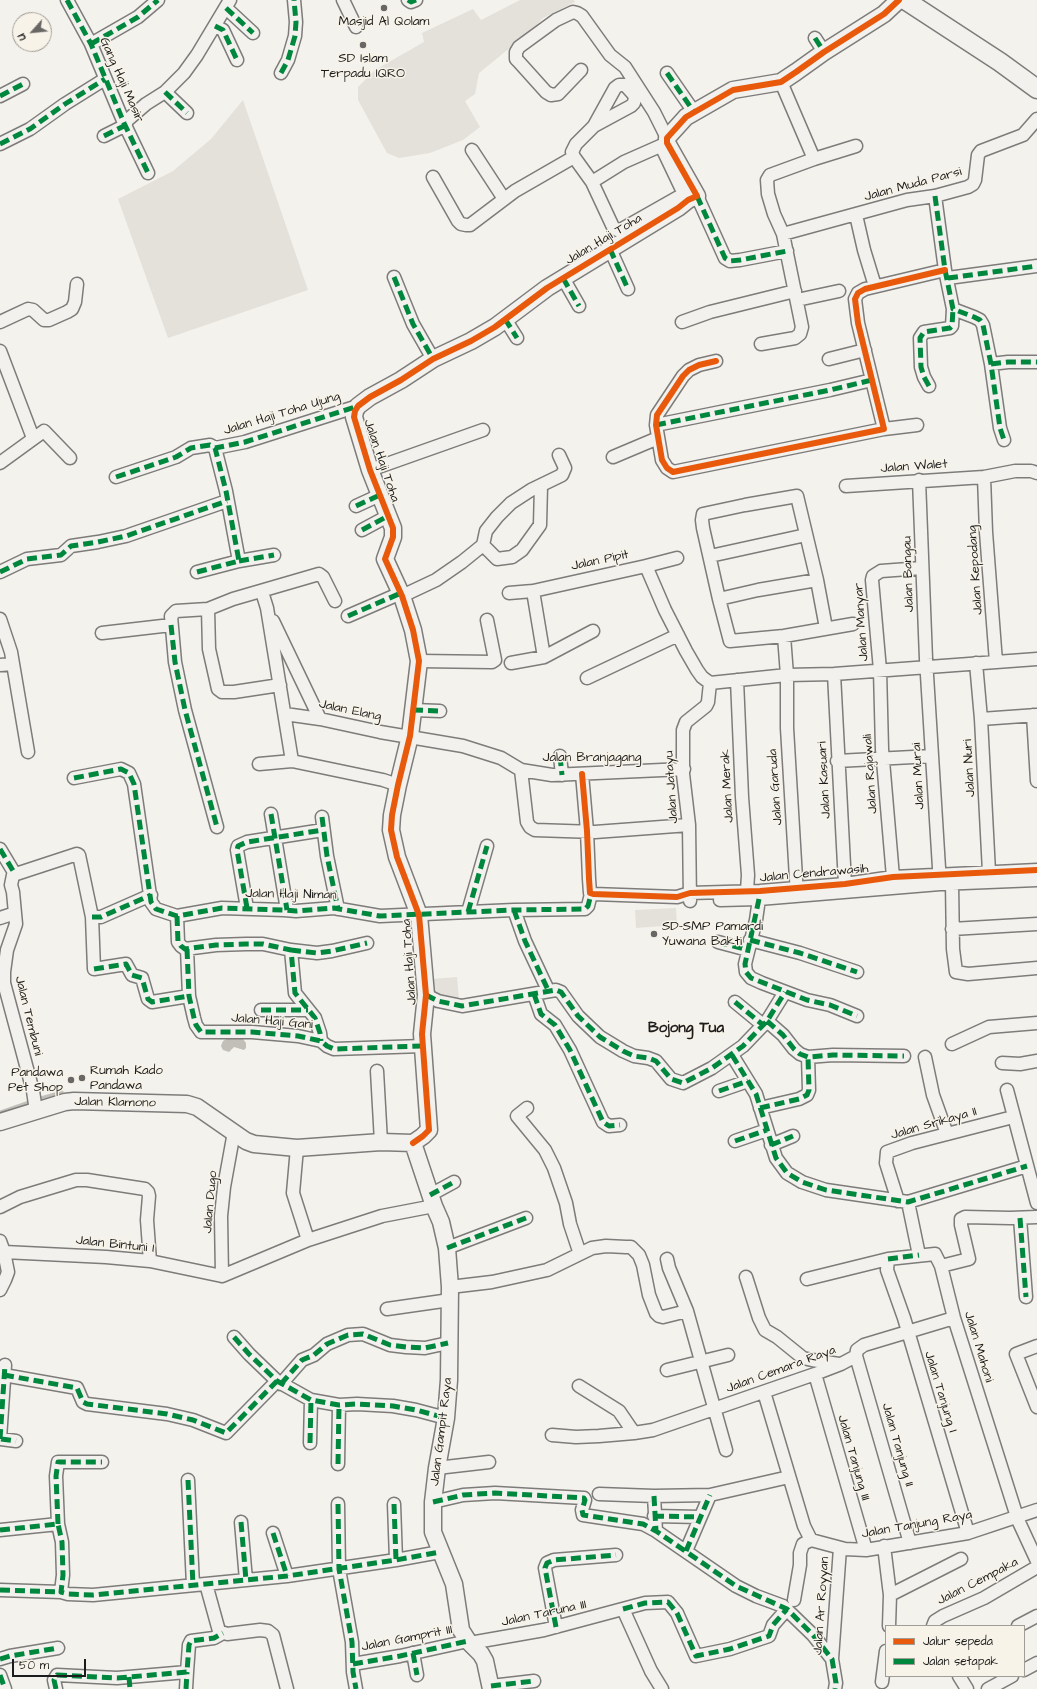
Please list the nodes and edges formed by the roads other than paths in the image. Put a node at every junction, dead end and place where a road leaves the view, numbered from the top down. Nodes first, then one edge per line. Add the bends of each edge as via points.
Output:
1 (67, 0) edge
2 (158, 0) edge
3 (294, 0) edge
4 (343, 0) edge
5 (408, 0) edge
6 (416, 0) edge
7 (899, 0) edge
8 (905, 0) edge
9 (228, 4) edge
10 (215, 26) junction
11 (356, 27) dead end
12 (253, 32) dead end
13 (815, 38) dead end
14 (91, 44) junction
15 (824, 52) junction
16 (237, 60) dead end
17 (581, 70) dead end
18 (667, 73) dead end
19 (281, 74) dead end
20 (105, 79) junction
21 (781, 82) junction
22 (23, 84) dead end
23 (1037, 89) edge
24 (165, 92) junction
25 (0, 96) edge
26 (694, 112) junction
27 (187, 113) dead end
28 (1037, 119) edge
29 (125, 124) junction
30 (594, 126) dead end
31 (104, 136) dead end
32 (665, 142) junction
33 (0, 144) edge
34 (856, 146) dead end
35 (472, 150) dead end
36 (574, 157) junction
37 (814, 159) junction
38 (148, 173) dead end
39 (433, 177) dead end
40 (592, 182) junction
41 (696, 196) junction
42 (935, 196) junction
43 (504, 199) junction
44 (856, 215) junction
45 (783, 234) junction
46 (610, 249) junction
47 (787, 251) junction
48 (1037, 266) edge
49 (947, 274) junction
50 (394, 277) dead end
51 (563, 278) junction
52 (77, 284) dead end
53 (876, 286) junction
54 (628, 289) dead end
55 (839, 291) dead end
56 (796, 296) junction
57 (579, 306) dead end
58 (953, 309) junction
59 (505, 318) junction
60 (0, 322) edge
61 (682, 322) dead end
62 (517, 338) dead end
63 (761, 344) dead end
64 (865, 350) junction
65 (0, 351) edge
66 (433, 359) junction
67 (829, 359) dead end
68 (716, 360) dead end
69 (1037, 362) edge
70 (991, 364) junction
71 (872, 380) junction
72 (930, 386) dead end
73 (358, 406) junction
74 (656, 425) junction
75 (917, 425) dead end
76 (884, 429) junction
77 (483, 430) dead end
78 (33, 438) junction
79 (658, 438) junction
80 (1004, 440) dead end
81 (215, 448) junction
82 (558, 456) dead end
83 (613, 456) dead end
84 (70, 458) dead end
85 (0, 463) edge
86 (370, 470) junction
87 (1037, 473) edge
88 (116, 476) dead end
89 (984, 477) junction
90 (919, 480) junction
91 (541, 486) junction
92 (846, 486) dead end
93 (380, 495) junction
94 (227, 501) junction
95 (356, 506) dead end
96 (388, 516) junction
97 (362, 530) dead end
98 (806, 535) junction
99 (483, 545) junction
100 (274, 555) dead end
101 (710, 556) junction
102 (677, 558) dead end
103 (238, 562) junction
104 (646, 566) junction
105 (922, 568) junction
106 (0, 572) edge
107 (197, 572) dead end
108 (818, 580) junction
109 (533, 591) junction
110 (262, 592) junction
111 (509, 593) dead end
112 (402, 595) junction
113 (719, 599) junction
114 (335, 601) dead end
115 (267, 608) junction
116 (208, 609) junction
117 (348, 616) dead end
118 (0, 619) edge
119 (487, 620) dead end
120 (853, 624) dead end
121 (171, 625) junction
122 (826, 628) junction
123 (593, 631) dead end
124 (102, 633) dead end
125 (678, 635) junction
126 (784, 636) junction
127 (544, 657) junction
128 (1037, 659) edge
129 (419, 662) junction
130 (996, 662) junction
131 (511, 663) dead end
132 (976, 663) junction
133 (13, 664) junction
134 (0, 666) edge
135 (927, 667) junction
136 (880, 670) junction
137 (834, 674) junction
138 (787, 675) junction
139 (587, 678) dead end
140 (737, 680) junction
141 (710, 683) junction
142 (280, 685) junction
143 (413, 710) junction
144 (440, 712) dead end
145 (285, 714) junction
146 (1035, 715) edge
147 (320, 719) junction
148 (981, 719) junction
149 (410, 736) junction
150 (28, 752) dead end
151 (560, 756) dead end
152 (932, 756) junction
153 (883, 758) junction
154 (292, 761) junction
155 (838, 761) junction
156 (259, 764) dead end
157 (521, 770) junction
158 (684, 770) junction
159 (562, 774) junction
160 (582, 774) junction
161 (74, 778) dead end
162 (1037, 781) edge
163 (398, 785) junction
164 (270, 814) dead end
165 (322, 817) dead end
166 (689, 825) junction
167 (217, 827) dead end
168 (323, 830) junction
169 (587, 831) junction
170 (274, 837) junction
171 (487, 846) dead end
172 (0, 849) edge
173 (1037, 870) edge
174 (989, 872) junction
175 (13, 877) junction
176 (893, 877) junction
177 (1037, 880) edge
178 (944, 881) junction
179 (844, 884) junction
180 (747, 891) junction
181 (797, 892) junction
182 (592, 894) junction
183 (151, 895) junction
184 (759, 895) junction
185 (690, 897) junction
186 (247, 908) junction
187 (338, 909) junction
188 (287, 910) junction
189 (514, 910) junction
190 (468, 912) junction
191 (15, 913) junction
192 (419, 915) junction
193 (177, 916) junction
194 (92, 917) junction
195 (0, 918) edge
196 (1037, 924) edge
197 (952, 929) junction
198 (718, 942) dead end
199 (367, 943) dead end
200 (749, 945) junction
201 (187, 950) junction
202 (291, 950) junction
203 (1037, 968) edge
204 (857, 972) dead end
205 (548, 990) junction
206 (785, 992) junction
207 (534, 994) junction
208 (426, 995) junction
209 (189, 996) junction
210 (735, 1002) dead end
211 (261, 1010) dead end
212 (308, 1010) junction
213 (858, 1016) dead end
214 (765, 1023) junction
215 (1037, 1023) edge
216 (321, 1041) junction
217 (952, 1044) dead end
218 (423, 1046) junction
219 (732, 1055) junction
220 (904, 1056) dead end
221 (808, 1057) junction
222 (925, 1057) dead end
223 (1037, 1061) edge
224 (1002, 1063) dead end
225 (377, 1071) dead end
226 (748, 1081) junction
227 (1007, 1090) dead end
228 (719, 1091) dead end
229 (35, 1103) junction
230 (527, 1108) dead end
231 (760, 1108) junction
232 (1013, 1117) junction
233 (0, 1122) edge
234 (620, 1125) dead end
235 (766, 1130) junction
236 (234, 1132) junction
237 (947, 1134) junction
238 (793, 1136) dead end
239 (735, 1141) dead end
240 (381, 1142) junction
241 (413, 1143) junction
242 (771, 1145) junction
243 (297, 1148) junction
244 (1027, 1166) junction
245 (454, 1182) dead end
246 (432, 1200) junction
247 (903, 1201) junction
248 (1037, 1203) edge
249 (0, 1206) edge
250 (1037, 1217) edge
251 (526, 1218) dead end
252 (1020, 1218) junction
253 (308, 1240) junction
254 (2, 1246) edge
255 (447, 1248) junction
256 (580, 1254) junction
257 (919, 1255) junction
258 (667, 1259) dead end
259 (888, 1259) junction
260 (150, 1261) junction
261 (941, 1266) junction
262 (222, 1276) junction
263 (746, 1277) dead end
264 (807, 1279) dead end
265 (2, 1284) edge
266 (450, 1293) junction
267 (1026, 1298) dead end
268 (387, 1309) dead end
269 (687, 1311) junction
270 (954, 1318) junction
271 (908, 1332) junction
272 (234, 1337) dead end
273 (448, 1343) junction
274 (1037, 1346) edge
275 (728, 1355) dead end
276 (856, 1356) junction
277 (701, 1361) junction
278 (841, 1364) junction
279 (667, 1370) dead end
280 (814, 1374) junction
281 (279, 1382) junction
282 (579, 1386) dead end
283 (764, 1392) junction
284 (311, 1400) junction
285 (339, 1405) junction
286 (1037, 1408) edge
287 (714, 1410) junction
288 (446, 1418) junction
289 (634, 1433) junction
290 (552, 1435) dead end
291 (0, 1439) edge
292 (16, 1440) dead end
293 (310, 1443) dead end
294 (726, 1450) dead end
295 (102, 1462) dead end
296 (489, 1462) dead end
297 (338, 1464) dead end
298 (437, 1468) junction
299 (789, 1477) junction
300 (188, 1480) dead end
301 (599, 1494) dead end
302 (710, 1495) junction
303 (654, 1496) junction
304 (433, 1502) junction
305 (338, 1504) dead end
306 (394, 1504) dead end
307 (1037, 1510) edge
308 (654, 1516) junction
309 (700, 1517) junction
310 (1016, 1517) junction
311 (241, 1522) dead end
312 (58, 1524) junction
313 (0, 1530) edge
314 (656, 1531) junction
315 (273, 1533) dead end
316 (968, 1533) junction
317 (811, 1540) junction
318 (910, 1543) junction
319 (884, 1546) junction
320 (840, 1548) junction
321 (866, 1550) junction
322 (686, 1551) junction
323 (440, 1552) junction
324 (616, 1555) dead end
325 (961, 1559) dead end
326 (396, 1560) junction
327 (1037, 1561) edge
328 (1037, 1568) edge
329 (338, 1569) junction
330 (287, 1576) junction
331 (246, 1580) junction
332 (206, 1584) junction
333 (193, 1585) junction
334 (1, 1590) edge
335 (61, 1592) junction
336 (890, 1595) junction
337 (790, 1604) junction
338 (623, 1609) junction
339 (1037, 1616) edge
340 (889, 1625) edge
341 (933, 1625) edge
342 (1020, 1625) edge
343 (556, 1627) junction
344 (222, 1633) junction
345 (469, 1642) junction
346 (58, 1648) dead end
347 (413, 1653) junction
348 (0, 1659) edge
349 (832, 1659) junction
350 (885, 1659) edge
351 (1037, 1663) edge
352 (353, 1664) junction
353 (1025, 1669) edge
354 (187, 1672) junction
355 (0, 1675) edge
356 (417, 1675) dead end
357 (960, 1677) edge
358 (1010, 1677) edge
359 (534, 1681) dead end
360 (882, 1682) dead end
361 (129, 1683) edge
362 (491, 1687) edge
363 (5, 1689) edge
364 (56, 1689) edge
365 (186, 1689) edge
366 (287, 1689) edge
367 (356, 1689) edge
368 (662, 1689) edge
369 (835, 1689) edge
370 (967, 1689) edge
371 (988, 1689) edge

1 - 14 street, Gang Haji Masir
2 - 14 street via 138,16
3 - 19 street via 295,36
4 - 11 street
5 - 6 street
7 - 15 street via 884,14
8 - 23 main road
9 - 10 street
9 - 12 street
10 - 16 street via 223,30
10 - 24 street via 184,73
13 - 15 street
14 - 20 street, Gang Haji Masir
15 - 21 street
17 - 32 street via 558,94 551,95 516,59 516,52 556,20 573,12 582,16 610,55 625,67 654,112
18 - 26 street
20 - 29 street, Gang Haji Masir
20 - 33 street via 30,129
21 - 26 street via 733,90
21 - 37 street
22 - 25 street
24 - 27 street
24 - 29 street via 146,104
26 - 32 street via 686,117
28 - 42 street, Jalan Muda Parsi via 1023,135 978,154 973,184
29 - 31 street
29 - 38 street, Gang Haji Masir
30 - 36 street via 576,144 572,152
32 - 40 street via 624,162
32 - 40 street via 682,195 622,229 617,230 613,227
32 - 41 street
34 - 37 street
35 - 43 street
36 - 40 street
36 - 43 street
37 - 45 street via 776,172 768,178 768,194
39 - 43 street via 461,224 470,225
41 - 46 street, Jalan Haji Toha
41 - 47 street via 725,258 730,260
42 - 44 street, Jalan Muda Parsi via 907,200
42 - 49 street
44 - 45 street, Jalan Muda Parsi
44 - 53 street
45 - 47 street
46 - 51 street, Jalan Haji Toha
46 - 54 street
47 - 56 street
48 - 49 street
49 - 53 street
49 - 58 street
50 - 66 street via 413,324
51 - 57 street
51 - 59 street, Jalan Haji Toha
52 - 60 street via 75,302 72,309 67,312 44,320 28,309
53 - 64 street via 858,294 855,299
55 - 56 street
56 - 61 street via 710,312
56 - 63 street via 802,327 800,334 795,338
58 - 70 street via 980,320
58 - 72 street via 950,328 924,332 920,338 921,367
59 - 62 street
59 - 66 street, Jalan Haji Toha via 471,341
64 - 67 street
64 - 71 street
65 - 78 street
66 - 73 street, Jalan Haji Toha
68 - 74 street via 699,364 682,376 657,415
69 - 70 street
70 - 80 street
71 - 74 street
71 - 76 street
73 - 81 street, Jalan Haji Toha Ujung via 245,442
73 - 86 street, Jalan Haji Toha via 354,417
74 - 79 street
75 - 76 street
76 - 79 street via 673,472 662,460
77 - 86 street
78 - 84 street via 44,431
78 - 85 street
79 - 83 street
81 - 88 street, Jalan Haji Toha Ujung via 210,445 191,448 176,457
81 - 94 street
82 - 91 street via 565,468 564,472
86 - 93 street, Jalan Haji Toha
87 - 89 street, Jalan Walet via 1031,470 1016,471
89 - 90 street, Jalan Walet
89 - 130 street, Jalan Kepodang
90 - 92 street, Jalan Walet
90 - 105 street, Jalan Bangau
91 - 99 street via 516,500 497,517 486,531
91 - 99 street via 540,526 522,550 512,557 497,559
93 - 95 street
93 - 96 street, Jalan Haji Toha
94 - 103 street
94 - 106 street via 126,536 71,546 61,555 27,559
96 - 97 street
96 - 112 street, Jalan Haji Toha via 394,537 385,559
98 - 101 street
98 - 101 street via 796,495 712,512 703,514 702,520
98 - 108 street
99 - 112 street via 436,580
100 - 103 street
101 - 113 street
102 - 104 street
103 - 107 street
104 - 109 street, Jalan Pipit
104 - 125 street, Jalan Pipit
105 - 135 street, Jalan Bangau
105 - 136 street, Jalan Manyar via 881,571 873,576
108 - 113 street
108 - 122 street
109 - 111 street, Jalan Pipit
109 - 127 street
110 - 114 street via 319,574
110 - 115 street
110 - 116 street via 233,599
112 - 117 street
112 - 129 street, Jalan Haji Toha via 413,630
113 - 126 street via 730,641
115 - 142 street
115 - 147 street
116 - 121 street via 176,611 171,616
116 - 142 street via 209,649 218,689 222,692 234,692
118 - 133 street
119 - 129 street via 495,660 492,662
120 - 122 street
121 - 124 street
121 - 167 street via 175,662 185,710
122 - 126 street
123 - 127 street
125 - 139 street
125 - 141 street, Jalan Pipit via 697,670
126 - 138 street, Jalan Garuda
127 - 131 street
128 - 130 street
129 - 143 street, Jalan Haji Toha
130 - 132 street
132 - 135 street
132 - 148 street, Jalan Nuri
133 - 134 street
133 - 150 street
135 - 136 street
135 - 152 street, Jalan Murai
136 - 137 street
136 - 153 street, Jalan Rajawali
137 - 138 street
137 - 155 street, Jalan Kasuari
138 - 140 street
138 - 181 street, Jalan Garuda via 787,728
140 - 141 street
140 - 180 street, Jalan Merak
141 - 158 street, Jalan Jatayu via 706,706 686,722 683,730
142 - 145 street
143 - 144 street
143 - 149 street, Jalan Haji Toha
145 - 147 street, Jalan Elang
145 - 154 street
146 - 148 street
146 - 162 street
147 - 149 street, Jalan Elang
148 - 174 street, Jalan Nuri
149 - 157 street, Jalan Branjagang via 486,752
149 - 163 street, Jalan Haji Toha
151 - 159 street
152 - 153 street
152 - 178 street, Jalan Murai
153 - 155 street
153 - 176 street, Jalan Rajawali
154 - 156 street
154 - 163 street
155 - 179 street, Jalan Kasuari
157 - 159 street, Jalan Branjagang
157 - 169 street via 530,827 535,830
158 - 160 street, Jalan Branjagang
158 - 166 street, Jalan Jatayu
159 - 160 street, Jalan Branjagang
160 - 169 street
161 - 183 street via 121,770 129,773 134,784
163 - 192 street, Jalan Haji Toha via 391,830 397,857
164 - 170 street
165 - 168 street
166 - 169 street
166 - 185 street, Jalan Jatayu
168 - 170 street
168 - 187 street
169 - 182 street
170 - 186 street via 238,846
170 - 188 street
171 - 190 street
172 - 175 street
173 - 174 street, Jalan Cendrawasih
174 - 178 street, Jalan Cendrawasih
175 - 191 street, Jalan Tembuni
175 - 194 street via 79,855
176 - 178 street, Jalan Cendrawasih
176 - 179 street, Jalan Cendrawasih
177 - 178 street, Jalan Cendrawasih
178 - 181 street, Jalan Cendrawasih
178 - 197 street, Jalan Murai
179 - 181 street, Jalan Cendrawasih
180 - 184 street, Jalan Cendrawasih
180 - 185 street, Jalan Cendrawasih
181 - 184 street, Jalan Cendrawasih
182 - 185 street, Jalan Cendrawasih
182 - 189 street, Jalan Haji Niman via 585,909
183 - 193 street, Jalan Haji Niman via 151,902 156,909
183 - 194 street via 101,916
184 - 185 street, Jalan Cendrawasih
184 - 200 street
186 - 188 street, Jalan Haji Niman
186 - 193 street, Jalan Haji Niman via 222,908
187 - 188 street, Jalan Haji Niman
187 - 192 street, Jalan Haji Niman via 380,916
189 - 190 street, Jalan Haji Niman
189 - 205 street via 524,941
190 - 192 street, Jalan Haji Niman
191 - 195 street
191 - 229 street, Jalan Tembuni via 16,924 8,950 4,983
192 - 208 street, Jalan Haji Toha
193 - 201 street via 178,942
194 - 209 street via 94,969 126,964 132,975 142,978 148,999 152,1002
196 - 197 street
197 - 203 street, Jalan Murai via 956,972 968,974
198 - 200 street
199 - 202 street via 332,951
200 - 204 street via 800,953
200 - 206 street via 746,972 751,978
201 - 202 street via 216,945 263,944
201 - 209 street, Jalan Haji Gani
202 - 212 street via 295,993
205 - 207 street
205 - 219 street via 561,992 578,1016 600,1037 629,1054 656,1062 671,1079 683,1083
206 - 213 street
206 - 214 street
207 - 208 street via 462,1006 438,1001
207 - 234 street via 541,1014 555,1025 570,1050 603,1122 609,1126
208 - 218 street, Jalan Haji Toha
209 - 216 street, Jalan Haji Gani via 196,1026 201,1032 252,1032
210 - 214 street
211 - 212 street
212 - 216 street via 316,1022
214 - 219 street
214 - 221 street via 783,1035 800,1054
215 - 217 street via 989,1027
216 - 218 street, Jalan Haji Gani via 334,1049
218 - 241 street, Jalan Haji Toha via 429,1130
219 - 226 street
220 - 221 street
221 - 231 street via 807,1095
222 - 237 street via 933,1095
223 - 224 street via 1020,1064
225 - 240 street
226 - 228 street
226 - 231 street via 756,1094
227 - 232 street
229 - 233 street, Jalan Klamono
229 - 236 street, Jalan Klamono via 74,1101 188,1104 197,1107
230 - 256 street via 518,1116 545,1150 554,1168
231 - 235 street
232 - 237 street, Jalan Srikaya II
232 - 244 street
235 - 239 street
235 - 242 street
236 - 243 street, Jalan Klamono via 254,1144
236 - 262 street, Jalan Dugo via 224,1187
237 - 247 street, Jalan Srikaya II via 887,1152 886,1163
238 - 242 street
240 - 241 street, Jalan Klamono
240 - 243 street, Jalan Klamono
241 - 246 street, Jalan Gampit Raya
242 - 247 street via 776,1158 796,1180 826,1190
243 - 253 street via 293,1193
244 - 247 street
244 - 248 street
245 - 246 street
246 - 253 street
246 - 255 street, Jalan Gampit Raya via 441,1222
247 - 257 street
249 - 260 street via 20,1197 76,1180 145,1189 149,1196 147,1220
250 - 252 street
251 - 255 street
252 - 261 street via 962,1218 960,1221 969,1259
252 - 267 street
253 - 262 street
254 - 260 street, Jalan Bintuni I
254 - 265 street via 8,1272
255 - 266 street, Jalan Gampit Raya
256 - 266 street via 547,1270
256 - 269 street via 592,1248 631,1247 639,1255 643,1265 649,1295 656,1313 663,1317
257 - 259 street
257 - 261 street via 935,1254
258 - 269 street, Jalan Cemara Raya
259 - 264 street
259 - 271 street, Jalan Tanjung I via 887,1270
260 - 262 street, Jalan Bintuni I
261 - 270 street, Jalan Mahoni
263 - 278 street via 765,1330 803,1358
266 - 268 street
266 - 273 street, Jalan Gampit Raya
269 - 277 street, Jalan Cemara Raya
270 - 271 street, Jalan Cemara Raya
270 - 310 street, Jalan Mahoni
271 - 276 street, Jalan Cemara Raya via 864,1345 857,1350
271 - 316 street, Jalan Tanjung I
272 - 281 street
273 - 281 street via 425,1348 406,1348 390,1345 363,1334 348,1335 327,1344 314,1355 302,1360
273 - 288 street, Jalan Gampit Raya
274 - 286 street via 1016,1354
275 - 277 street
276 - 278 street, Jalan Cemara Raya
276 - 318 street, Jalan Tanjung II
277 - 279 street
277 - 287 street, Jalan Cemara Raya
278 - 280 street, Jalan Cemara Raya
280 - 283 street, Jalan Cemara Raya
280 - 321 street, Jalan Tanjung III
281 - 284 street
281 - 291 street via 226,1433 194,1420 167,1414 87,1404 83,1402 77,1388 4,1370
282 - 289 street via 618,1411
283 - 287 street, Jalan Cemara Raya
283 - 299 street
284 - 285 street
284 - 293 street
285 - 288 street via 393,1406
285 - 297 street
287 - 289 street, Jalan Cemara Raya via 653,1430
287 - 294 street
288 - 298 street, Jalan Gampit Raya
289 - 290 street, Jalan Cemara Raya via 576,1437
291 - 292 street
295 - 312 street via 58,1462
296 - 298 street
298 - 304 street, Jalan Gampit Raya
299 - 302 street
299 - 317 street
300 - 333 street
301 - 303 street
302 - 303 street
302 - 309 street
303 - 308 street
304 - 314 street via 463,1495 495,1493 584,1498 583,1514 643,1524
304 - 323 street, Jalan Gampit Raya via 433,1532
305 - 329 street
306 - 326 street
307 - 310 street, Jalan Tanjung Raya
308 - 309 street
308 - 314 street
309 - 322 street
310 - 316 street, Jalan Tanjung Raya
310 - 327 street, Jalan Mahoni
311 - 331 street
312 - 313 street
312 - 335 street via 62,1542
314 - 322 street
315 - 330 street
316 - 318 street, Jalan Tanjung Raya
317 - 320 street, Jalan Tanjung Raya
317 - 337 street via 803,1544 800,1553 800,1565
318 - 319 street, Jalan Tanjung Raya
319 - 321 street, Jalan Tanjung Raya
319 - 336 street
320 - 321 street, Jalan Tanjung Raya
320 - 349 street, Jalan Ar Royyan
322 - 337 street via 736,1586
323 - 326 street
323 - 345 street, Jalan Gampit Raya via 454,1584 461,1630
324 - 343 street via 547,1562 545,1568
325 - 336 street
326 - 329 street
328 - 341 street, Jalan Cempaka via 984,1598 943,1616
329 - 330 street
329 - 352 street via 352,1642
330 - 331 street
331 - 332 street
332 - 333 street
332 - 344 street via 217,1628
333 - 335 street via 93,1595
334 - 335 street
336 - 340 street
337 - 338 street, Jalan Taruna III via 773,1625 770,1636 696,1656 677,1613 668,1602 645,1603
337 - 349 street
338 - 343 street, Jalan Taruna III
338 - 368 street
339 - 342 street
343 - 345 street, Jalan Taruna III
344 - 354 street via 214,1638 191,1641
344 - 366 street via 260,1630 273,1635
345 - 347 street, Jalan Gamprit III
345 - 362 street, Jalan Gampit Raya via 485,1661
346 - 348 street
347 - 352 street, Jalan Gamprit III
347 - 356 street
349 - 369 street, Jalan Ar Royyan
350 - 360 street
351 - 353 street
352 - 367 street, Jalan Gamprit III
354 - 361 street
354 - 365 street
355 - 363 street
357 - 370 street
358 - 371 street
359 - 362 street
361 - 364 street via 57,1675 54,1680

